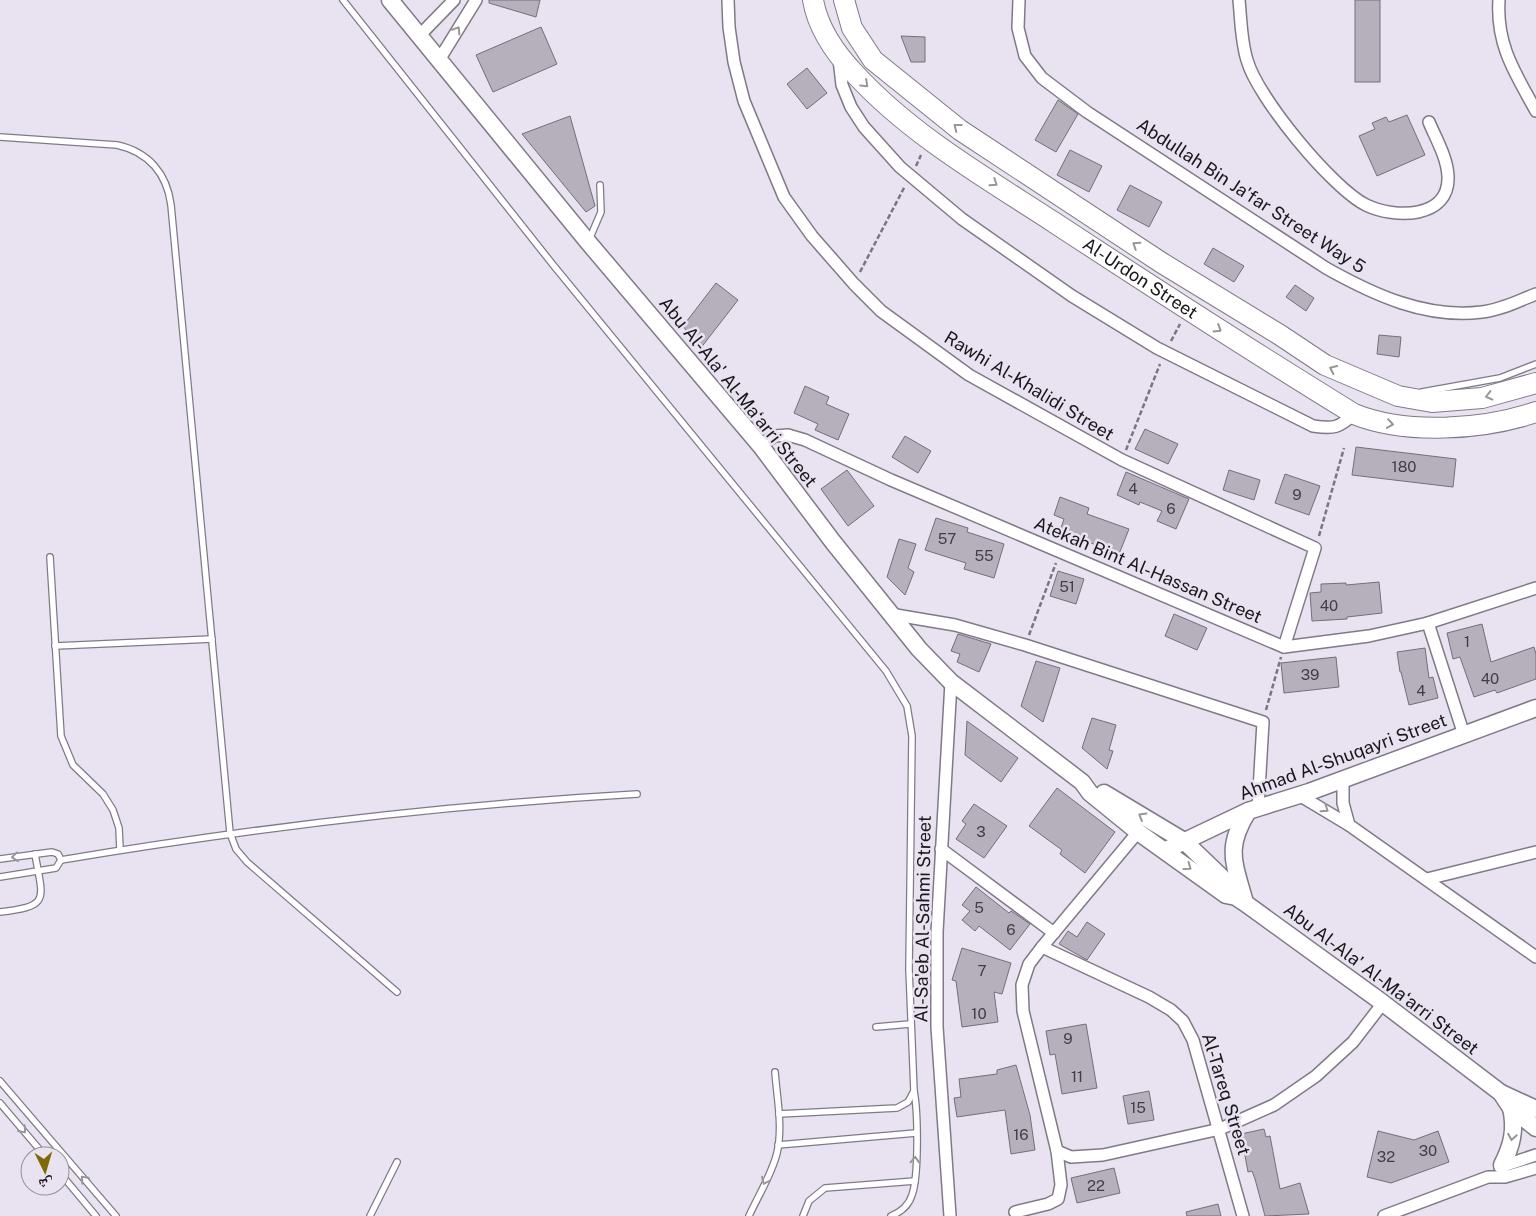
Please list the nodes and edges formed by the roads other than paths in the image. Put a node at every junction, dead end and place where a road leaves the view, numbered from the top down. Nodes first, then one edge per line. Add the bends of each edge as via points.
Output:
1 (343, 0) edge
2 (390, 0) edge
3 (454, 0) edge
4 (476, 0) edge
5 (728, 0) edge
6 (813, 0) edge
7 (844, 0) edge
8 (1019, 0) edge
9 (1239, 0) edge
10 (1499, 0) edge
11 (419, 36) junction
12 (838, 55) junction
13 (439, 60) junction
14 (1536, 111) edge
15 (1429, 122) dead end
16 (0, 138) edge
17 (600, 185) dead end
18 (588, 242) junction
19 (1162, 263) junction
20 (1148, 285) junction
21 (1536, 294) edge
22 (1536, 364) edge
23 (1536, 383) edge
24 (1398, 396) junction
25 (1536, 412) edge
26 (1354, 414) junction
27 (760, 445) junction
28 (50, 557) dead end
29 (1536, 588) edge
30 (890, 614) junction
31 (1428, 623) junction
32 (212, 639) junction
33 (55, 646) junction
34 (1284, 646) junction
35 (951, 682) junction
36 (1536, 708) edge
37 (1464, 735) junction
38 (1343, 779) junction
39 (1082, 782) junction
40 (638, 794) dead end
41 (1299, 795) junction
42 (1253, 809) junction
43 (1350, 825) junction
44 (1138, 832) junction
45 (230, 833) junction
46 (1184, 841) junction
47 (940, 849) junction
48 (120, 850) junction
49 (1166, 850) junction
50 (1536, 852) edge
51 (36, 854) junction
52 (0, 859) edge
53 (61, 860) junction
54 (38, 871) junction
55 (0, 877) edge
56 (1427, 879) junction
57 (1241, 900) junction
58 (0, 912) edge
59 (1054, 933) junction
60 (1042, 947) junction
61 (1534, 952) edge
62 (397, 992) dead end
63 (1383, 1003) junction
64 (910, 1024) junction
65 (876, 1027) dead end
66 (775, 1072) dead end
67 (0, 1081) edge
68 (914, 1091) junction
69 (1501, 1093) junction
70 (0, 1104) edge
71 (1511, 1108) junction
72 (1536, 1109) edge
73 (779, 1114) junction
74 (1536, 1128) edge
75 (1220, 1129) junction
76 (916, 1133) junction
77 (778, 1145) junction
78 (36, 1146) edge
79 (1057, 1151) junction
80 (1536, 1155) edge
81 (397, 1162) dead end
82 (1502, 1165) junction
83 (1536, 1168) edge
84 (1488, 1177) junction
85 (914, 1181) junction
86 (70, 1186) edge
87 (1413, 1211) edge
88 (1016, 1212) dead end
89 (96, 1216) edge
90 (116, 1216) edge
91 (370, 1216) edge
92 (749, 1216) edge
93 (803, 1216) edge
94 (891, 1216) edge
95 (950, 1216) edge
96 (1243, 1216) edge
97 (1384, 1216) edge

1 - 64 lane via 560,273 886,671 902,696 911,721 913,751
2 - 11 street, Abu Al-Ala' Al-Maʻarri Street
3 - 11 street
13 -> 4 street
5 - 34 street, Rawhi Al-Khalidi Street via 734,62 744,100 772,170 799,220 854,284 888,316 969,375 1122,460 1315,548
6 - 12 highway, Al-Urdon Street via 827,40
19 -> 7 highway, Al-Urdon Street via 960,130 873,60 852,28
8 - 21 street, Abdullah Bin Ja'far Street Way 5 via 1018,28 1025,56 1042,78 1087,112 1326,268 1363,289 1429,310 1467,313 1504,307
9 - 15 street via 1247,61 1262,91 1306,150 1352,197 1392,213 1418,212 1438,204 1446,194 1448,175 1446,161
10 - 14 street via 1500,33 1505,55
11 - 13 street, Abu Al-Ala' Al-Maʻarri Street
12 -> 20 highway, Al-Urdon Street via 897,114 946,152
12 - 26 street via 842,85 851,107 878,144 962,218 1072,296 1165,352 1313,426 1329,428 1342,425
13 - 18 street, Abu Al-Ala' Al-Maʻarri Street
16 - 32 lane via 128,147 156,166 167,184
17 - 18 lane via 601,212
18 - 27 street, Abu Al-Ala' Al-Maʻarri Street
19 - 20 highway
24 -> 19 highway, Al-Urdon Street via 1324,365 1280,334
20 -> 26 highway, Al-Urdon Street
22 - 24 lane via 1479,383
23 -> 24 highway, Al-Urdon Street via 1482,398 1448,402
26 -> 25 highway, Al-Urdon Street via 1383,424 1426,427 1490,422
27 - 30 street, Abu Al-Ala' Al-Maʻarri Street
27 - 34 street, Atekah Bint Al-Hassan Street via 776,436 788,435 805,440 891,480
28 - 33 lane
29 - 31 street, Atekah Bint Al-Hassan Street
30 - 35 street, Abu Al-Ala' Al-Maʻarri Street
30 - 42 street via 955,625 1026,645 1264,722
31 - 34 street, Atekah Bint Al-Hassan Street via 1369,636
31 - 37 street
32 - 33 lane
32 - 45 lane
33 - 48 lane via 59,725 64,746 73,766 103,794 113,810
35 - 39 street, Abu Al-Ala' Al-Maʻarri Street
35 - 47 street, Al-Sa'eb Al-Sahmi Street
36 - 37 street, Ahmad Al-Shuqayri Street
37 - 38 street, Ahmad Al-Shuqayri Street
38 - 41 street, Ahmad Al-Shuqayri Street
38 - 43 street via 1343,802
39 - 44 street, Abu Al-Ala' Al-Maʻarri Street
46 -> 39 street, Abu Al-Ala' Al-Maʻarri Street
40 - 45 lane via 444,807
41 - 42 street, Ahmad Al-Shuqayri Street
41 -> 43 street
42 - 46 street, Ahmad Al-Shuqayri Street
42 - 57 street via 1236,830 1232,850
43 - 56 street
44 - 49 street, Abu Al-Ala' Al-Maʻarri Street
44 - 59 street
45 - 48 lane
45 - 62 lane via 236,849 247,862
46 - 49 street, Ahmad Al-Shuqayri Street
46 - 57 street, Abu Al-Ala' Al-Maʻarri Street via 1232,887
47 - 59 street
47 - 95 street, Al-Sa'eb Al-Sahmi Street via 936,932 937,1028
48 - 53 lane
49 -> 57 street, Abu Al-Ala' Al-Maʻarri Street via 1226,895
50 - 56 street
51 -> 52 lane
51 - 53 lane via 55,852
51 - 54 lane
53 - 54 lane via 56,868
54 - 55 lane
54 - 58 lane via 41,892 38,903 28,909
56 - 61 street
57 - 63 street, Abu Al-Ala' Al-Maʻarri Street
59 - 60 street
60 - 75 street, Al-Tareq Street via 1149,997 1183,1021 1193,1040
60 - 79 street via 1024,974 1021,999
63 - 69 street, Abu Al-Ala' Al-Maʻarri Street
63 - 75 street via 1352,1042 1316,1076 1274,1105
64 - 65 lane
64 - 68 lane
66 - 73 lane
90 -> 67 lane
68 - 73 lane via 908,1102 896,1108
68 - 76 lane
69 - 71 street, Abu Al-Ala' Al-Maʻarri Street
69 - 72 street, Abu Al-Ala' Al-Maʻarri Street
70 -> 78 lane
71 - 74 street, Abu Al-Ala' Al-Maʻarri Street
71 -> 82 street via 1515,1121 1513,1136 1510,1151
73 - 77 lane
75 - 79 street via 1103,1155 1072,1157
75 - 96 street, Al-Tareq Street
76 - 77 lane
85 -> 76 lane
77 -> 92 lane via 773,1164
79 - 88 street via 1061,1186 1058,1199
80 - 82 street
81 - 91 lane
82 - 84 street
83 - 84 street via 1505,1177
84 - 87 street
85 - 93 lane via 825,1188 809,1201
85 - 94 lane via 909,1201 900,1212
86 - 89 lane
87 - 97 street

